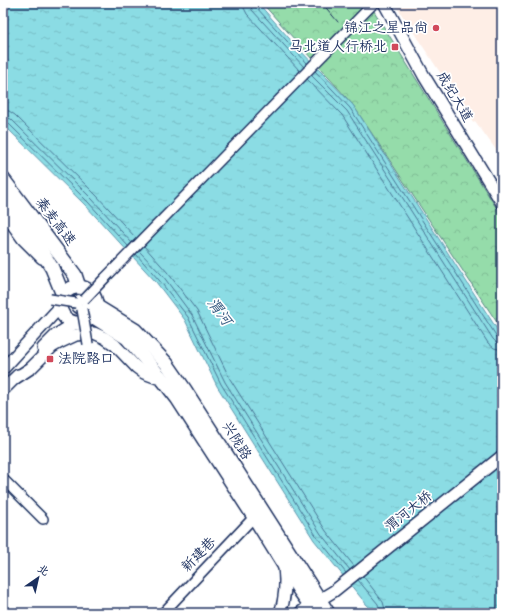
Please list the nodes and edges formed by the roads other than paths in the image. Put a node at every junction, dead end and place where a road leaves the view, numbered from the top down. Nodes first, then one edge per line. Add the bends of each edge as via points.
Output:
1 (374, 3) edge
2 (384, 3) edge
3 (4, 186) edge
4 (502, 203) edge
5 (3, 211) edge
6 (52, 268) junction
7 (79, 287) junction
8 (58, 300) junction
9 (86, 307) junction
10 (75, 323) junction
11 (35, 334) junction
12 (47, 344) junction
13 (88, 344) dead end
14 (3, 369) edge
15 (14, 379) junction
16 (163, 380) junction
17 (3, 390) edge
18 (502, 456) edge
19 (502, 465) edge
20 (3, 479) edge
21 (254, 517) junction
22 (43, 519) dead end
23 (284, 564) junction
24 (336, 594) junction
25 (318, 609) edge
26 (163, 613) edge
27 (280, 613) edge
28 (300, 613) edge

1 - 9 street, bridge via 108,275
2 - 4 main road, 成纪大道 via 428,83
3 - 6 highway, 秦麦高速
3 - 7 highway, 秦麦高速 via 75,275
5 - 6 main road via 23,239
6 - 8 highway, 秦麦高速
7 - 8 highway via 73,288
7 - 9 highway via 93,295
8 - 9 street, bridge
8 - 10 highway, 秦麦高速 via 65,318
8 - 11 main road
9 - 10 highway via 84,322
9 - 13 street, bridge
9 - 16 highway, 兴陇路 via 127,338
9 - 25 highway, 兴陇路 via 135,330 167,364 190,397
10 - 12 main road
11 - 12 main road via 44,337
11 - 14 main road
12 - 15 main road
15 - 16 main road via 31,368 52,347 76,336 94,333 115,345 144,373
15 - 17 main road
16 - 21 highway, 兴陇路
18 - 24 main road, 渭河大桥
19 - 24 main road, 渭河大桥
20 - 22 street
21 - 23 highway, 兴陇路
21 - 26 street, 新建巷
23 - 25 highway, 兴陇路 via 300,591
23 - 27 main road via 285,593
24 - 25 main road
25 - 28 main road

